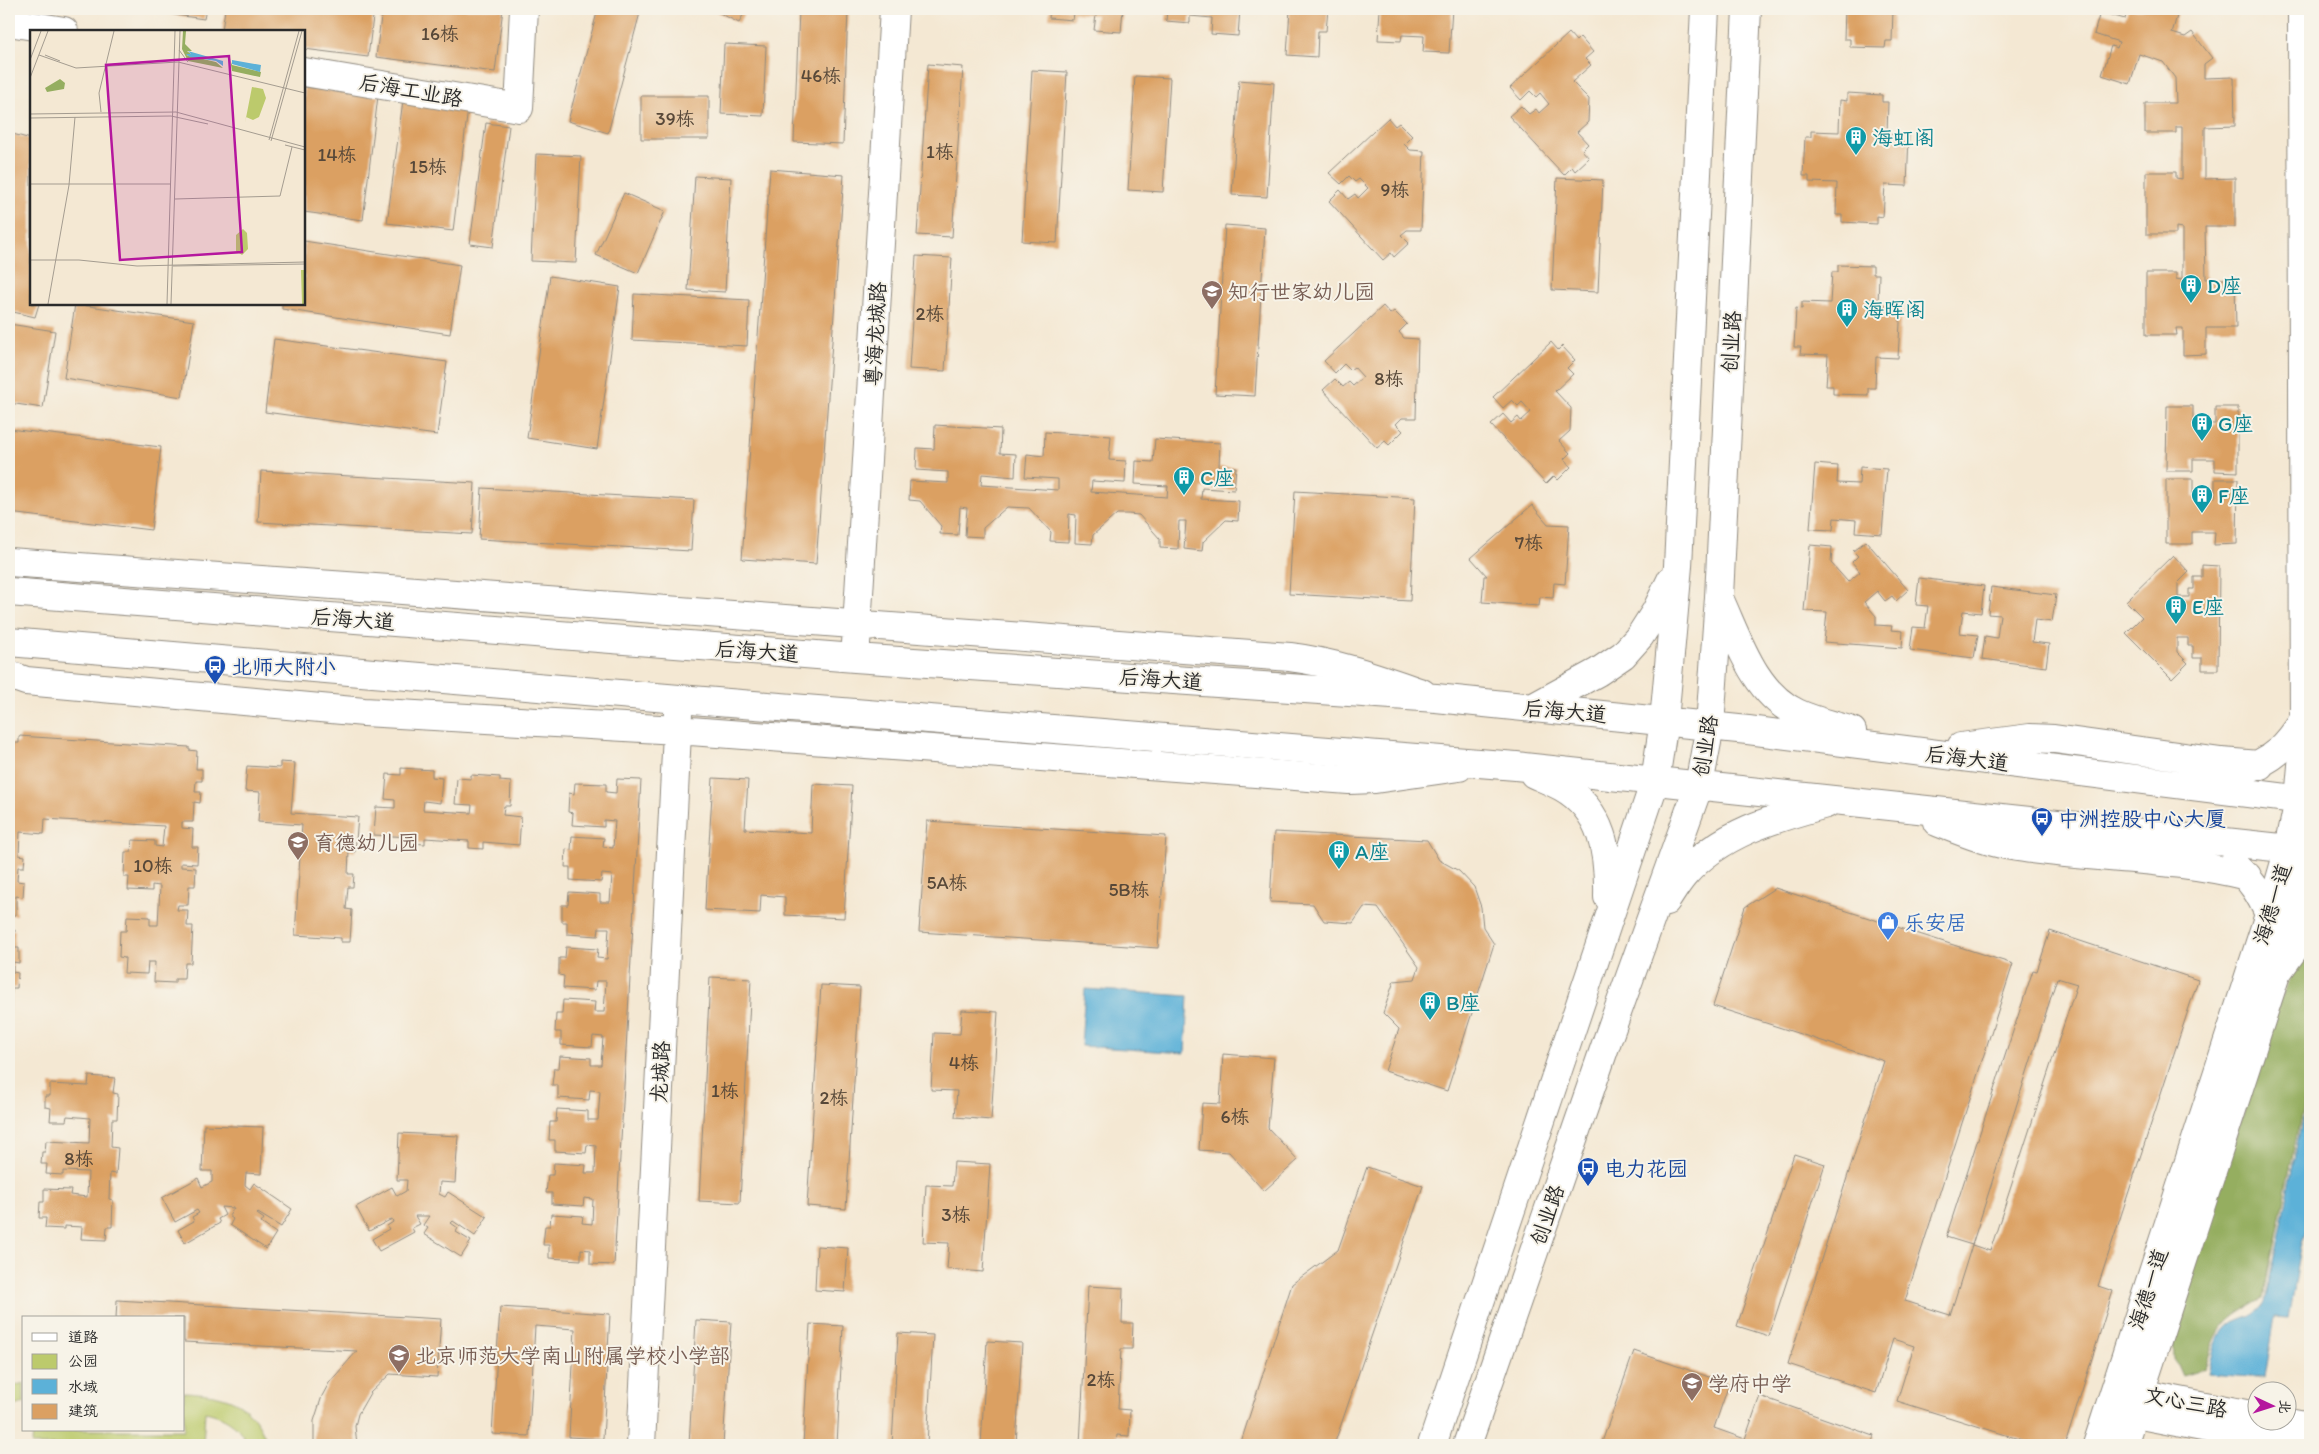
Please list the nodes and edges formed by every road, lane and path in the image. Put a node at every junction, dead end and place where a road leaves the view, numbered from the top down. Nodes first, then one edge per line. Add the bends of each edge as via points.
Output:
1 (524, 9) edge
2 (894, 9) edge
3 (1705, 9) edge
4 (1747, 9) edge
5 (2302, 9) edge
6 (9, 22) edge
7 (58, 30) edge
8 (305, 72) edge
9 (9, 562) edge
10 (1678, 566) junction
11 (9, 592) edge
12 (1719, 597) junction
13 (857, 626) junction
14 (9, 642) edge
15 (855, 658) junction
16 (9, 675) edge
17 (1436, 698) junction
18 (679, 699) junction
19 (1532, 708) junction
20 (2304, 719) junction
21 (1664, 721) junction
22 (1710, 726) junction
23 (677, 730) junction
24 (1922, 752) junction
25 (1478, 764) junction
26 (2260, 765) junction
27 (1516, 766) junction
28 (1655, 781) junction
29 (2151, 781) junction
30 (1699, 785) junction
31 (1844, 800) junction
32 (2304, 801) edge
33 (1891, 806) junction
34 (2168, 835) junction
35 (2303, 854) edge
36 (2247, 876) junction
37 (2269, 914) junction
38 (1608, 919) junction
39 (1647, 928) junction
40 (2310, 931) edge
41 (2276, 974) junction
42 (2124, 1401) junction
43 (2246, 1415) edge
44 (2296, 1424) edge
45 (2310, 1427) edge
46 (641, 1445) edge
47 (1432, 1445) edge
48 (1467, 1445) edge
49 (2097, 1445) edge
50 (2123, 1445) edge
51 (2295, 1445) edge

1 - 8 main road, 后海工业路 via 519,108
2 - 13 main road, 粤海龙城路
3 - 10 main road, 创业路
4 - 12 main road, 创业路
5 - 20 main road, 海德一道
6 - 7 main road
9 - 13 main road
10 - 19 main road via 1656,611 1623,655
10 - 21 main road, 创业路
11 - 15 main road, 后海大道
12 - 22 main road, 创业路
12 - 24 main road via 1748,659 1766,690 1779,702 1797,713
13 - 15 main road, 粤海龙城路
13 - 17 main road via 1290,657 1355,669
14 - 18 main road
15 - 17 main road, 后海大道
16 - 23 main road via 26,681 364,712
17 - 19 main road, 后海大道
18 - 23 main road, 龙城路
18 - 25 main road
19 - 21 main road, 后海大道
20 - 26 main road via 2290,742
20 - 32 main road, 海德一道
21 - 22 main road, 后海大道
21 - 28 main road, 创业路
22 - 24 main road, 后海大道
22 - 30 main road, 创业路
23 - 25 main road via 1349,780
23 - 46 main road, 龙城路
24 - 26 main road via 2030,738
24 - 29 main road, 后海大道
25 - 27 main road
26 - 29 main road via 2226,775
27 - 28 main road
27 - 38 main road via 1564,788 1593,816 1609,864
28 - 30 main road
28 - 38 main road, 创业路
29 - 32 main road, 后海大道
30 - 31 main road
30 - 39 main road, 创业路
31 - 33 main road
31 - 39 main road via 1774,818 1713,850 1684,875
32 - 35 main road, 海德一道
33 - 34 main road
33 - 36 main road via 2015,847 2205,868
34 - 35 main road
34 - 36 main road via 2218,856
35 - 37 main road, 海德一道
35 - 41 main road, 海德一道
36 - 37 main road
37 - 42 main road, 海德一道
38 - 47 main road, 创业路
39 - 48 main road, 创业路
40 - 41 main road
41 - 42 main road, 海德一道
42 - 43 main road, 文心三路
42 - 49 main road, 海德一道
42 - 50 main road, 海德一道
42 - 51 main road, 文心三路
44 - 45 main road

